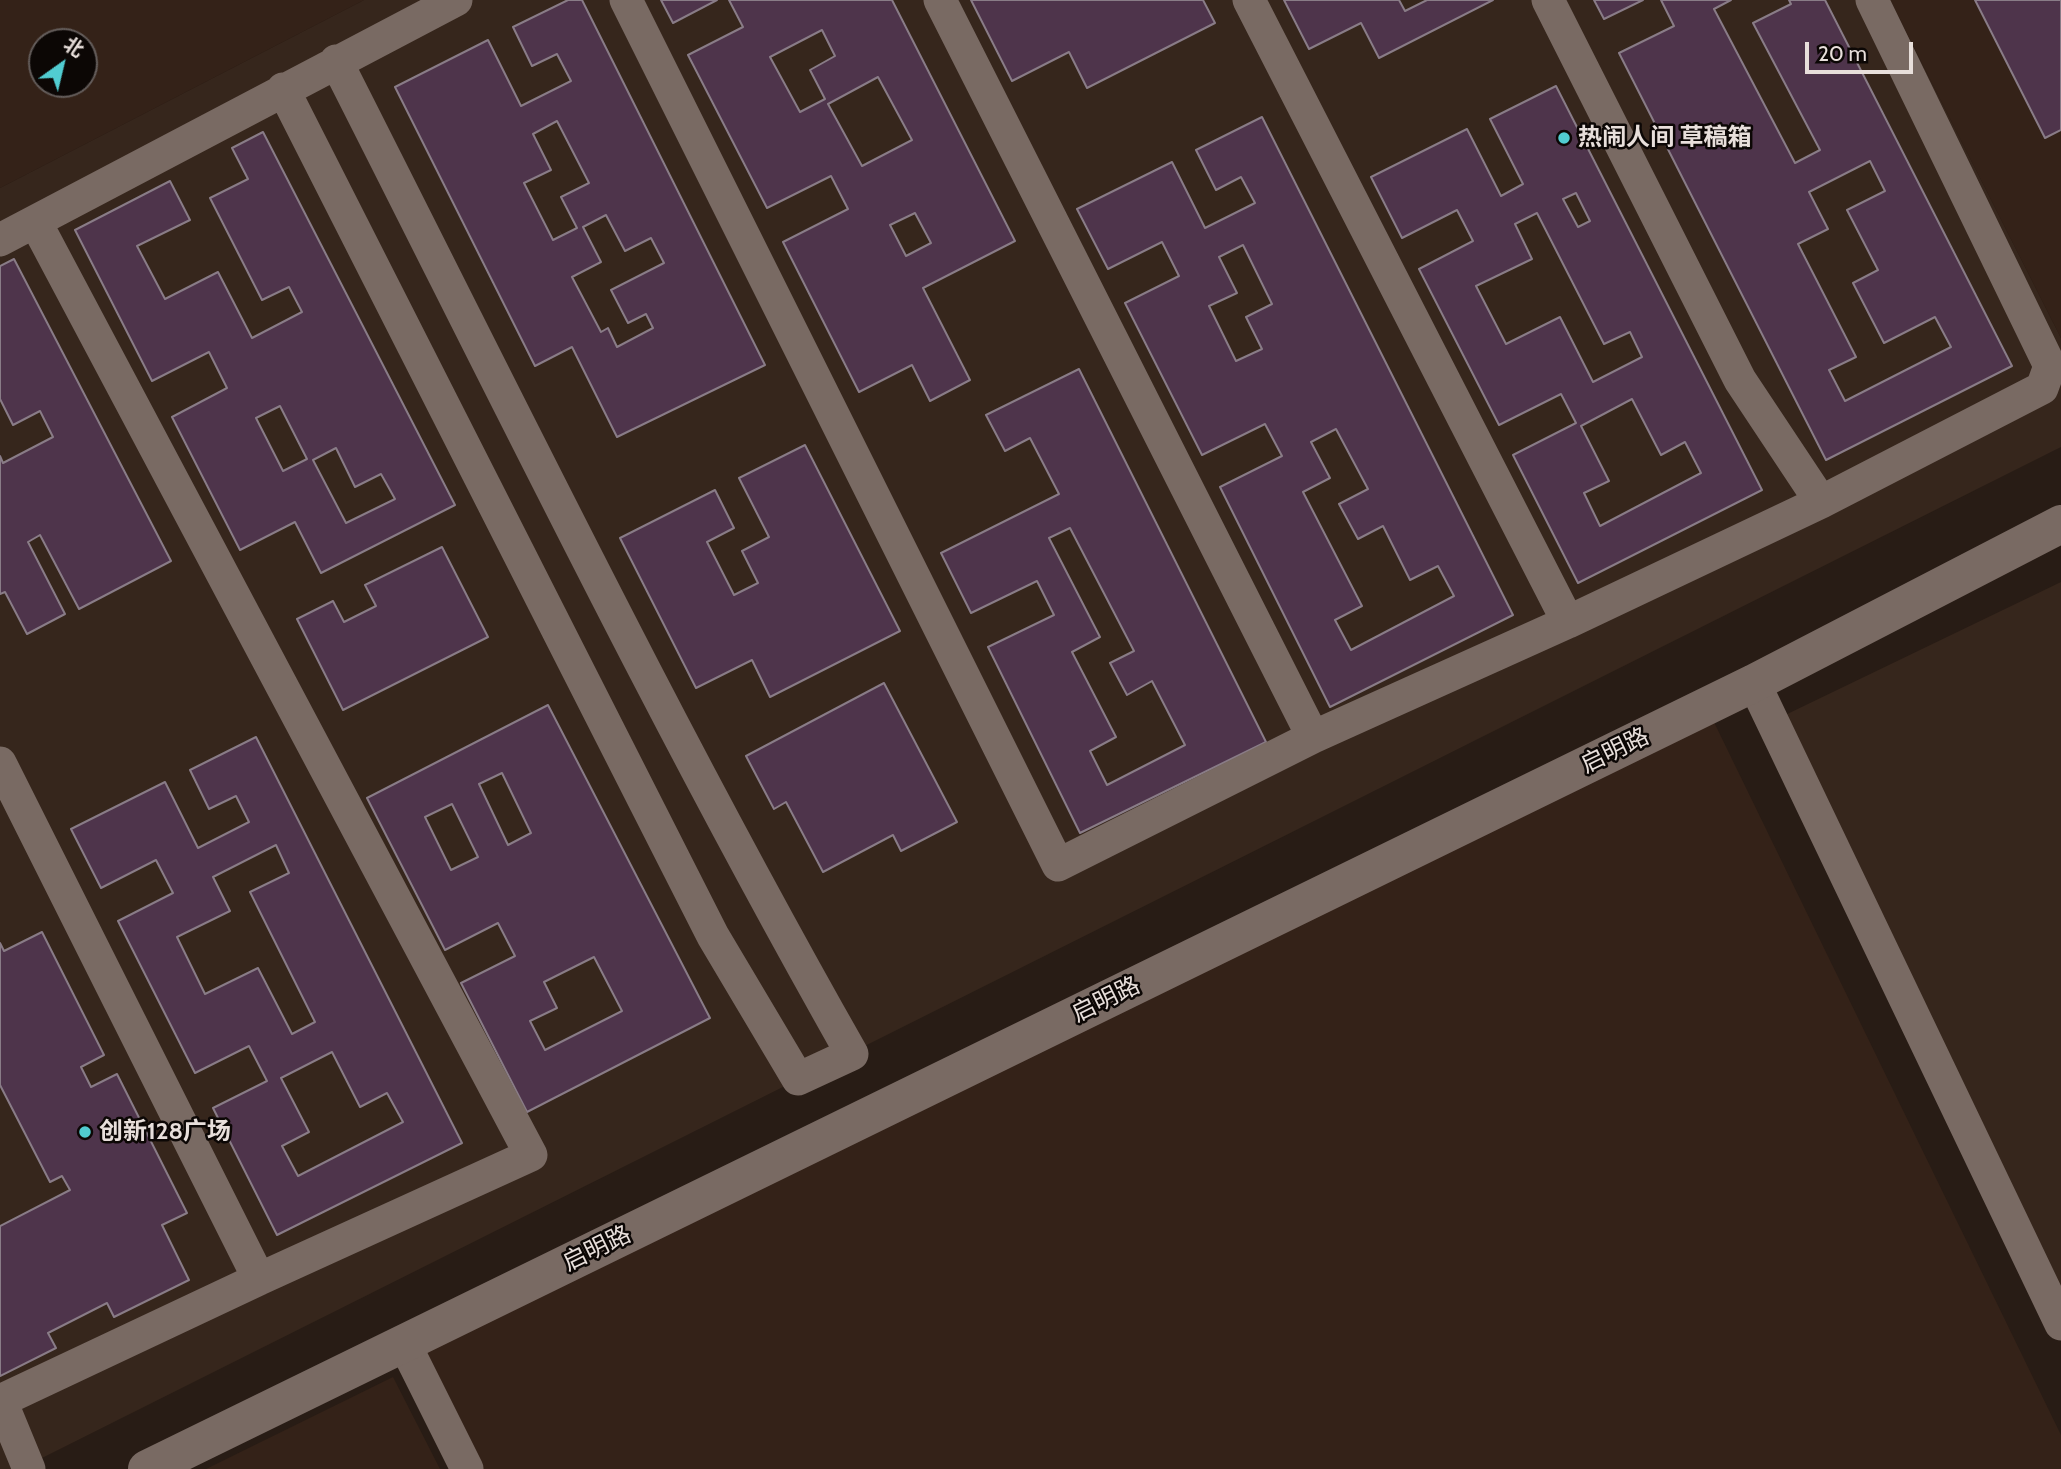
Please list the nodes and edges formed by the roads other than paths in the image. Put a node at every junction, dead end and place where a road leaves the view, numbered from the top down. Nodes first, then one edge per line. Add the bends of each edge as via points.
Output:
1 (456, 0) edge
2 (625, 0) edge
3 (940, 0) edge
4 (1249, 0) edge
5 (1548, 0) edge
6 (1872, 0) edge
7 (336, 61) junction
8 (283, 89) junction
9 (36, 223) junction
10 (0, 240) edge
11 (1821, 502) junction
12 (2061, 524) edge
13 (1568, 622) junction
14 (1754, 683) junction
15 (1313, 737) junction
16 (0, 763) edge
17 (259, 1279) junction
18 (2061, 1324) edge
19 (404, 1343) junction
20 (1, 1401) edge
21 (29, 1469) edge
22 (147, 1469) edge
23 (467, 1469) edge

1 - 7 street
2 - 15 street via 1058,864
3 - 15 street
4 - 13 street
5 - 11 street via 1740,380
6 - 11 street via 2050,366 2042,388
7 - 8 street
7 - 8 street via 677,734 852,1054 798,1079 720,947
8 - 9 street
9 - 10 street
9 - 17 street via 531,1155
11 - 13 street
12 - 14 street, 启明路
13 - 15 street
14 - 18 street
14 - 19 street, 启明路
16 - 17 street
17 - 20 street
19 - 22 street, 启明路
19 - 23 street
20 - 21 street

